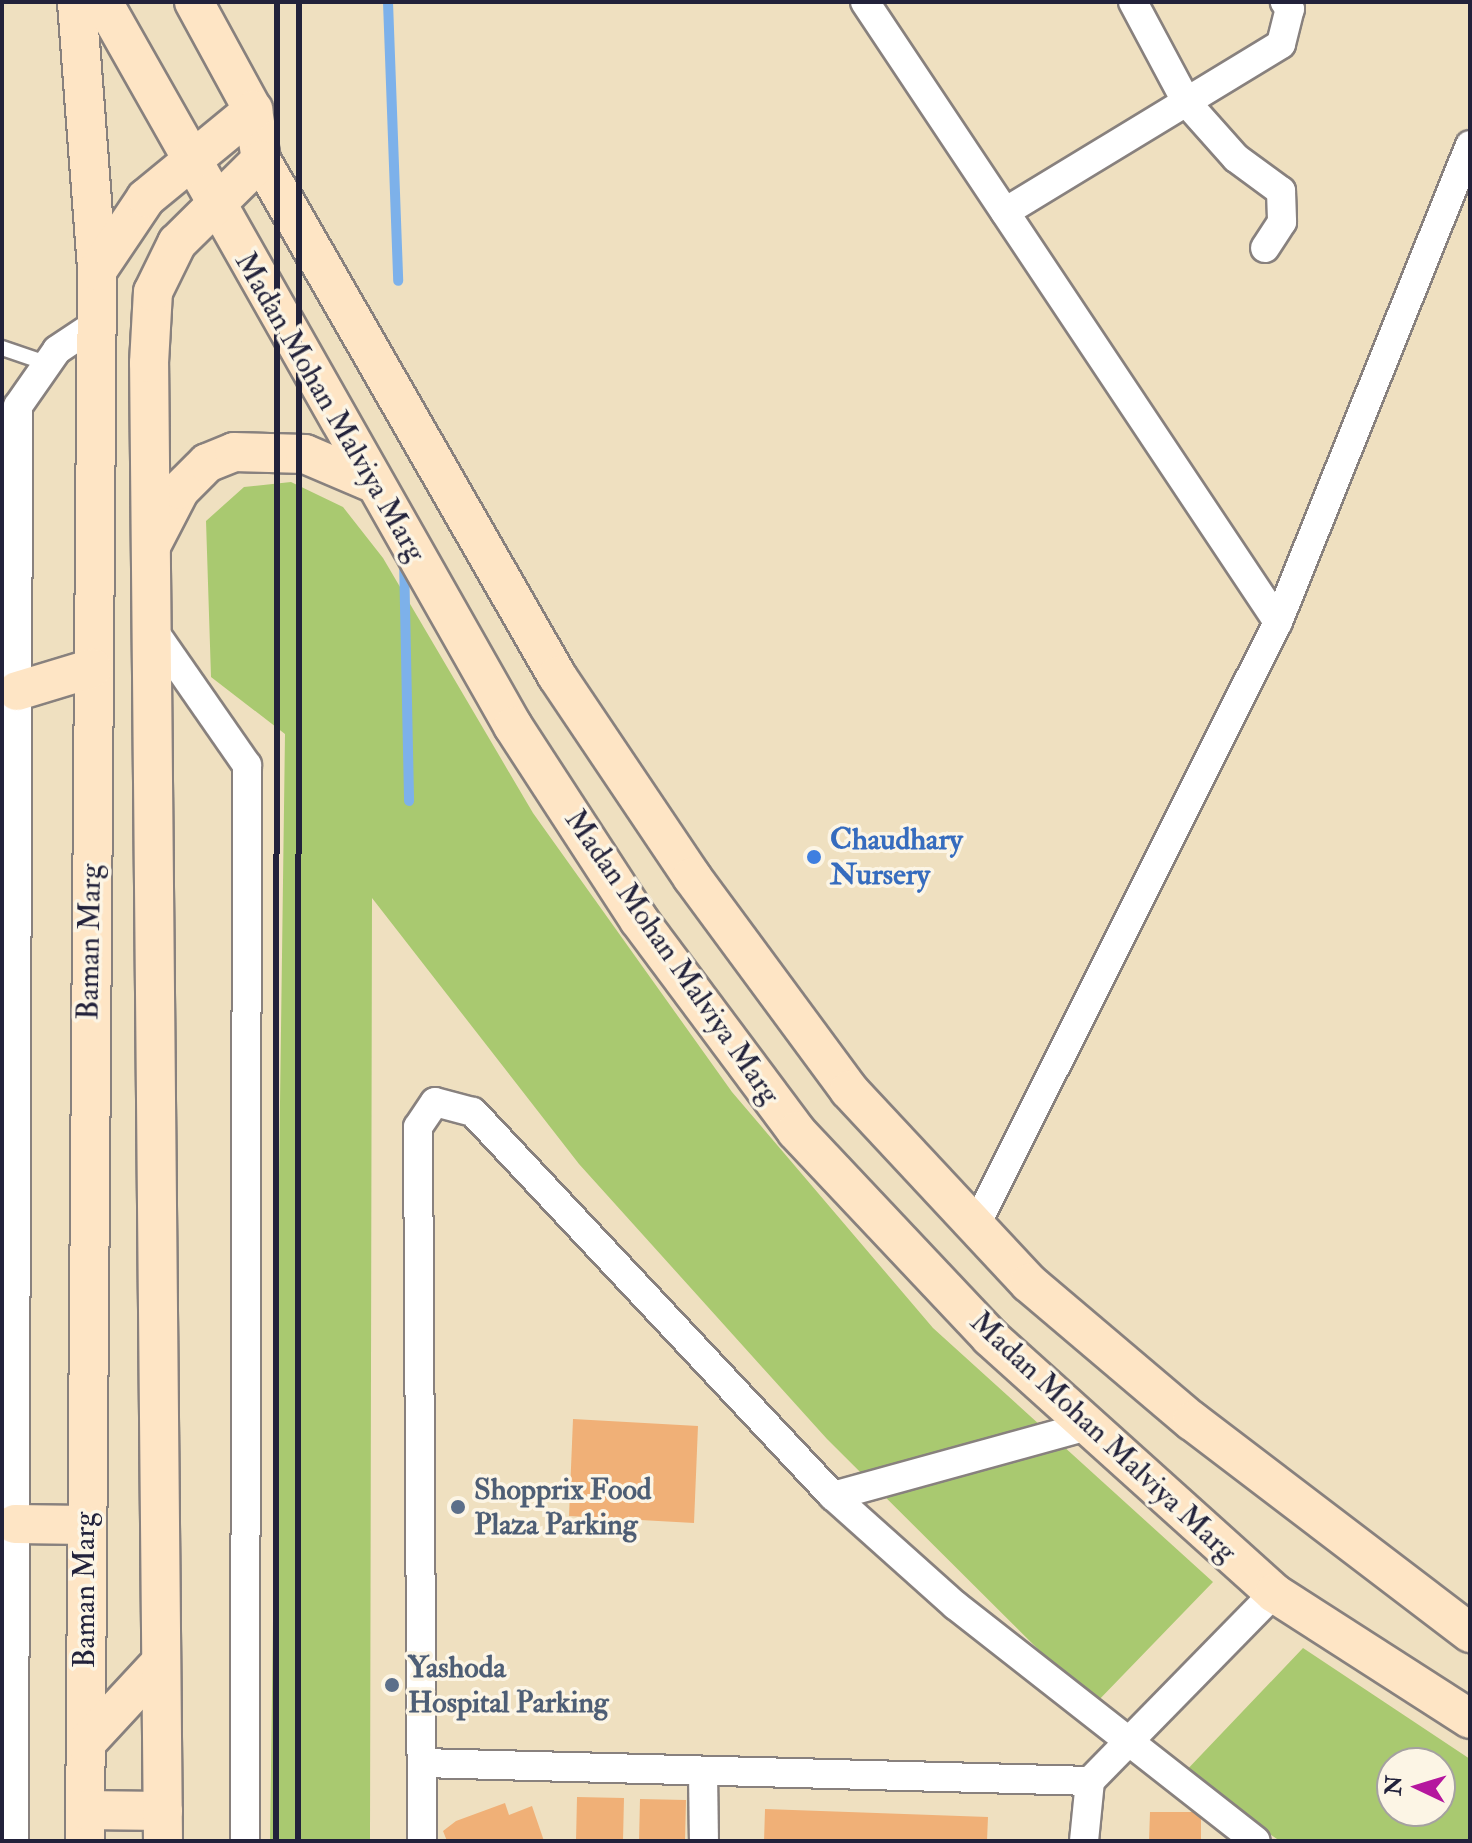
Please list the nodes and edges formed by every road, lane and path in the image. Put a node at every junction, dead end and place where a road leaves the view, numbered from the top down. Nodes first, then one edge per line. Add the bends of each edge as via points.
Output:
1 (77, 2) edge
2 (103, 2) edge
3 (194, 2) edge
4 (865, 2) edge
5 (1133, 2) edge
6 (1285, 2) edge
7 (1187, 103) junction
8 (253, 110) junction
9 (1470, 145) edge
10 (261, 160) junction
11 (193, 164) junction
12 (218, 209) junction
13 (1005, 212) junction
14 (1265, 248) dead end
15 (97, 271) junction
16 (96, 324) junction
17 (2, 348) edge
18 (46, 363) junction
19 (373, 483) junction
20 (150, 547) junction
21 (1278, 622) junction
22 (151, 627) junction
23 (93, 668) junction
24 (17, 691) junction
25 (976, 1225) junction
26 (1088, 1426) junction
27 (833, 1496) junction
28 (15, 1524) junction
29 (85, 1525) junction
30 (1274, 1593) junction
31 (1470, 1633) edge
32 (161, 1662) junction
33 (1470, 1719) edge
34 (86, 1743) junction
35 (1127, 1743) junction
36 (422, 1763) junction
37 (703, 1772) junction
38 (1090, 1781) junction
39 (85, 1826) edge
40 (163, 1826) edge
41 (14, 1841) edge
42 (245, 1841) edge
43 (422, 1841) edge
44 (704, 1841) edge
45 (1084, 1841) edge
46 (1256, 1841) edge

1 - 15 main road, Baman Marg
2 - 11 main road, Madan Mohan Malviya Marg
3 - 8 main road, Madan Mohan Malviya Marg
4 - 13 street
5 - 7 street
6 - 7 street via 1290,9 1281,44
7 - 13 street
7 - 14 street via 1236,158 1281,191 1282,222
8 - 10 main road, Madan Mohan Malviya Marg
8 - 11 main road
9 - 21 street
10 - 12 main road, Baman Marg
10 - 25 main road, Madan Mohan Malviya Marg via 557,676 666,839 849,1090
11 - 12 main road, Madan Mohan Malviya Marg
11 - 15 main road via 146,198
12 - 19 main road, Madan Mohan Malviya Marg
12 - 20 main road, Baman Marg via 177,243 153,292
13 - 21 street
15 - 16 main road, Baman Marg
16 - 18 street
16 - 23 main road, Baman Marg
17 - 18 lane
18 - 24 street via 18,406
19 - 20 main road via 305,454 234,452 207,463 180,490
19 - 26 main road, Madan Mohan Malviya Marg via 563,804 796,1131 990,1337
20 - 22 main road, Baman Marg
21 - 25 street
22 - 32 main road, Baman Marg
22 - 42 street via 247,765
23 - 24 main road
23 - 29 main road, Baman Marg
24 - 28 street
25 - 31 main road, Madan Mohan Malviya Marg via 1029,1283 1192,1421
26 - 27 street
26 - 30 main road, Madan Mohan Malviya Marg
27 - 35 street
27 - 36 street via 473,1112 435,1102 418,1127
28 - 29 main road
28 - 41 street
29 - 34 main road, Baman Marg
30 - 33 main road, Madan Mohan Malviya Marg
30 - 35 street
32 - 34 main road
32 - 40 main road, Baman Marg
34 - 39 main road, Baman Marg
35 - 38 street
35 - 46 street
36 - 37 street
36 - 43 street
37 - 38 street
37 - 44 street
38 - 45 street
39 - 40 main road

